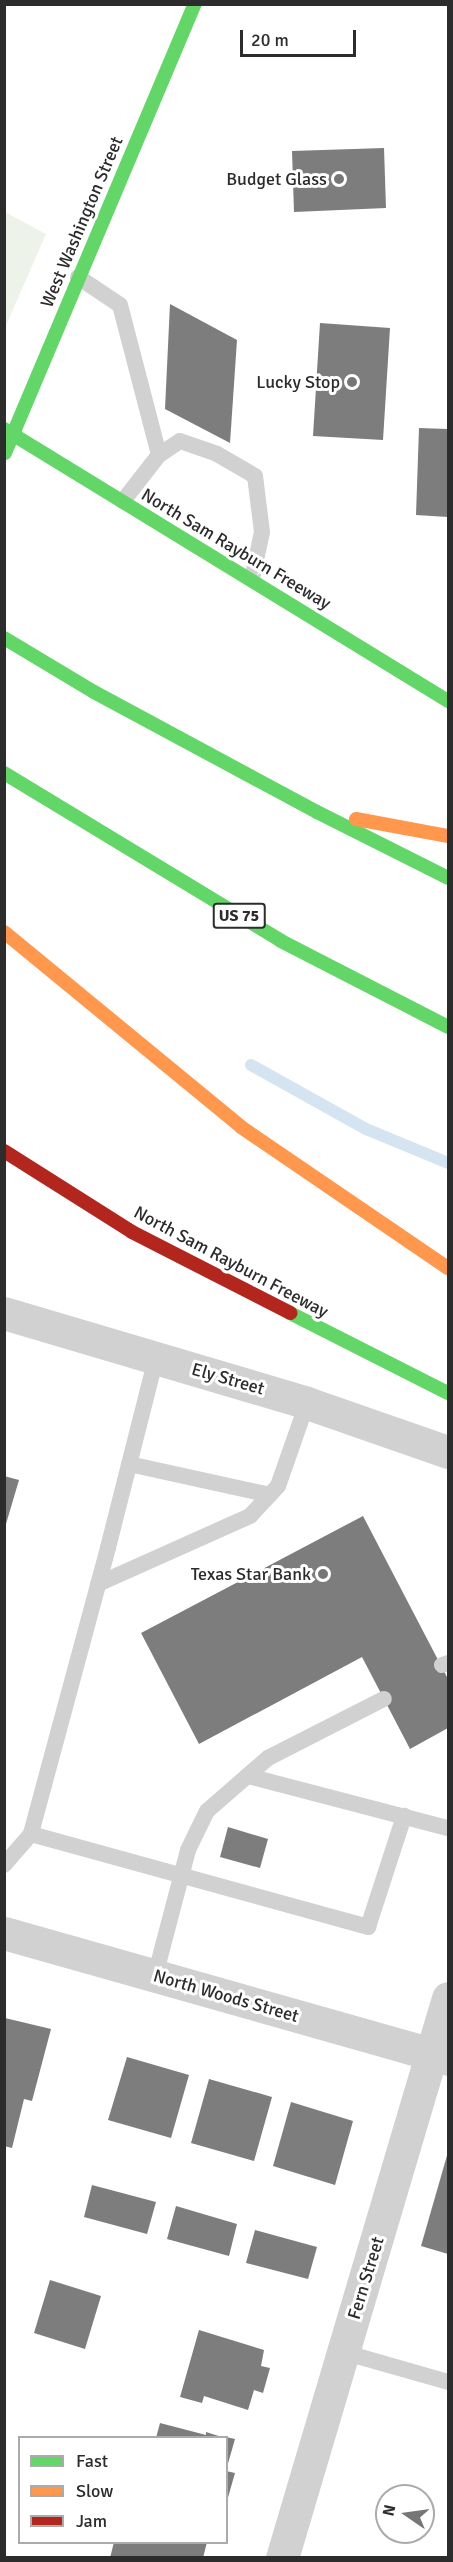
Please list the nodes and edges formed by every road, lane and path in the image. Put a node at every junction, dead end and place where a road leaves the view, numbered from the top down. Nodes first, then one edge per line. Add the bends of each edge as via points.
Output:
1 (195, 4) edge
2 (78, 277) junction
3 (8, 432) edge
4 (4, 455) edge
5 (159, 455) junction
6 (123, 501) junction
7 (252, 579) junction
8 (4, 638) edge
9 (448, 701) edge
10 (4, 773) edge
11 (317, 812) junction
12 (448, 836) edge
13 (448, 878) edge
14 (4, 932) edge
15 (448, 1027) edge
16 (4, 1151) edge
17 (448, 1268) edge
18 (4, 1313) edge
19 (156, 1358) junction
20 (448, 1393) edge
21 (307, 1403) junction
22 (448, 1452) edge
23 (129, 1464) junction
24 (270, 1495) junction
25 (98, 1584) junction
26 (384, 1699) dead end
27 (248, 1776) junction
28 (404, 1816) junction
29 (448, 1828) edge
30 (31, 1834) junction
31 (4, 1865) edge
32 (182, 1875) junction
33 (4, 1933) edge
34 (155, 1976) junction
35 (448, 1998) edge
36 (441, 2057) edge
37 (344, 2352) junction
38 (448, 2382) edge
39 (282, 2558) edge

1 - 2 main road, West Washington Street
2 - 3 main road, West Washington Street
2 - 5 lane via 120,305
3 - 4 main road, West Washington Street
3 - 6 main road, North Sam Rayburn Freeway
5 - 6 lane
5 - 7 lane via 180,441 217,454 255,476 262,532
6 - 7 main road, North Sam Rayburn Freeway
7 - 9 main road, North Sam Rayburn Freeway
8 - 11 main road via 94,692
10 - 15 main road, US 75 via 281,942
11 - 12 main road
11 - 13 main road
14 - 17 main road via 241,1127
16 - 20 main road, North Sam Rayburn Freeway via 132,1232
18 - 19 street, Ely Street
19 - 21 street, Ely Street
19 - 23 lane
21 - 22 street, Ely Street
21 - 24 lane via 278,1486
23 - 24 lane
23 - 25 lane
24 - 25 lane via 250,1516
25 - 30 lane
26 - 27 lane via 268,1758
27 - 28 lane
27 - 32 lane via 207,1811 188,1850
28 - 29 lane
28 - 32 lane via 368,1927
30 - 31 lane
30 - 32 lane
32 - 34 lane
33 - 34 street, North Woods Street
34 - 36 street, North Woods Street
35 - 36 street, Fern Street
36 - 37 street, Fern Street
37 - 38 lane
37 - 39 street, Fern Street

